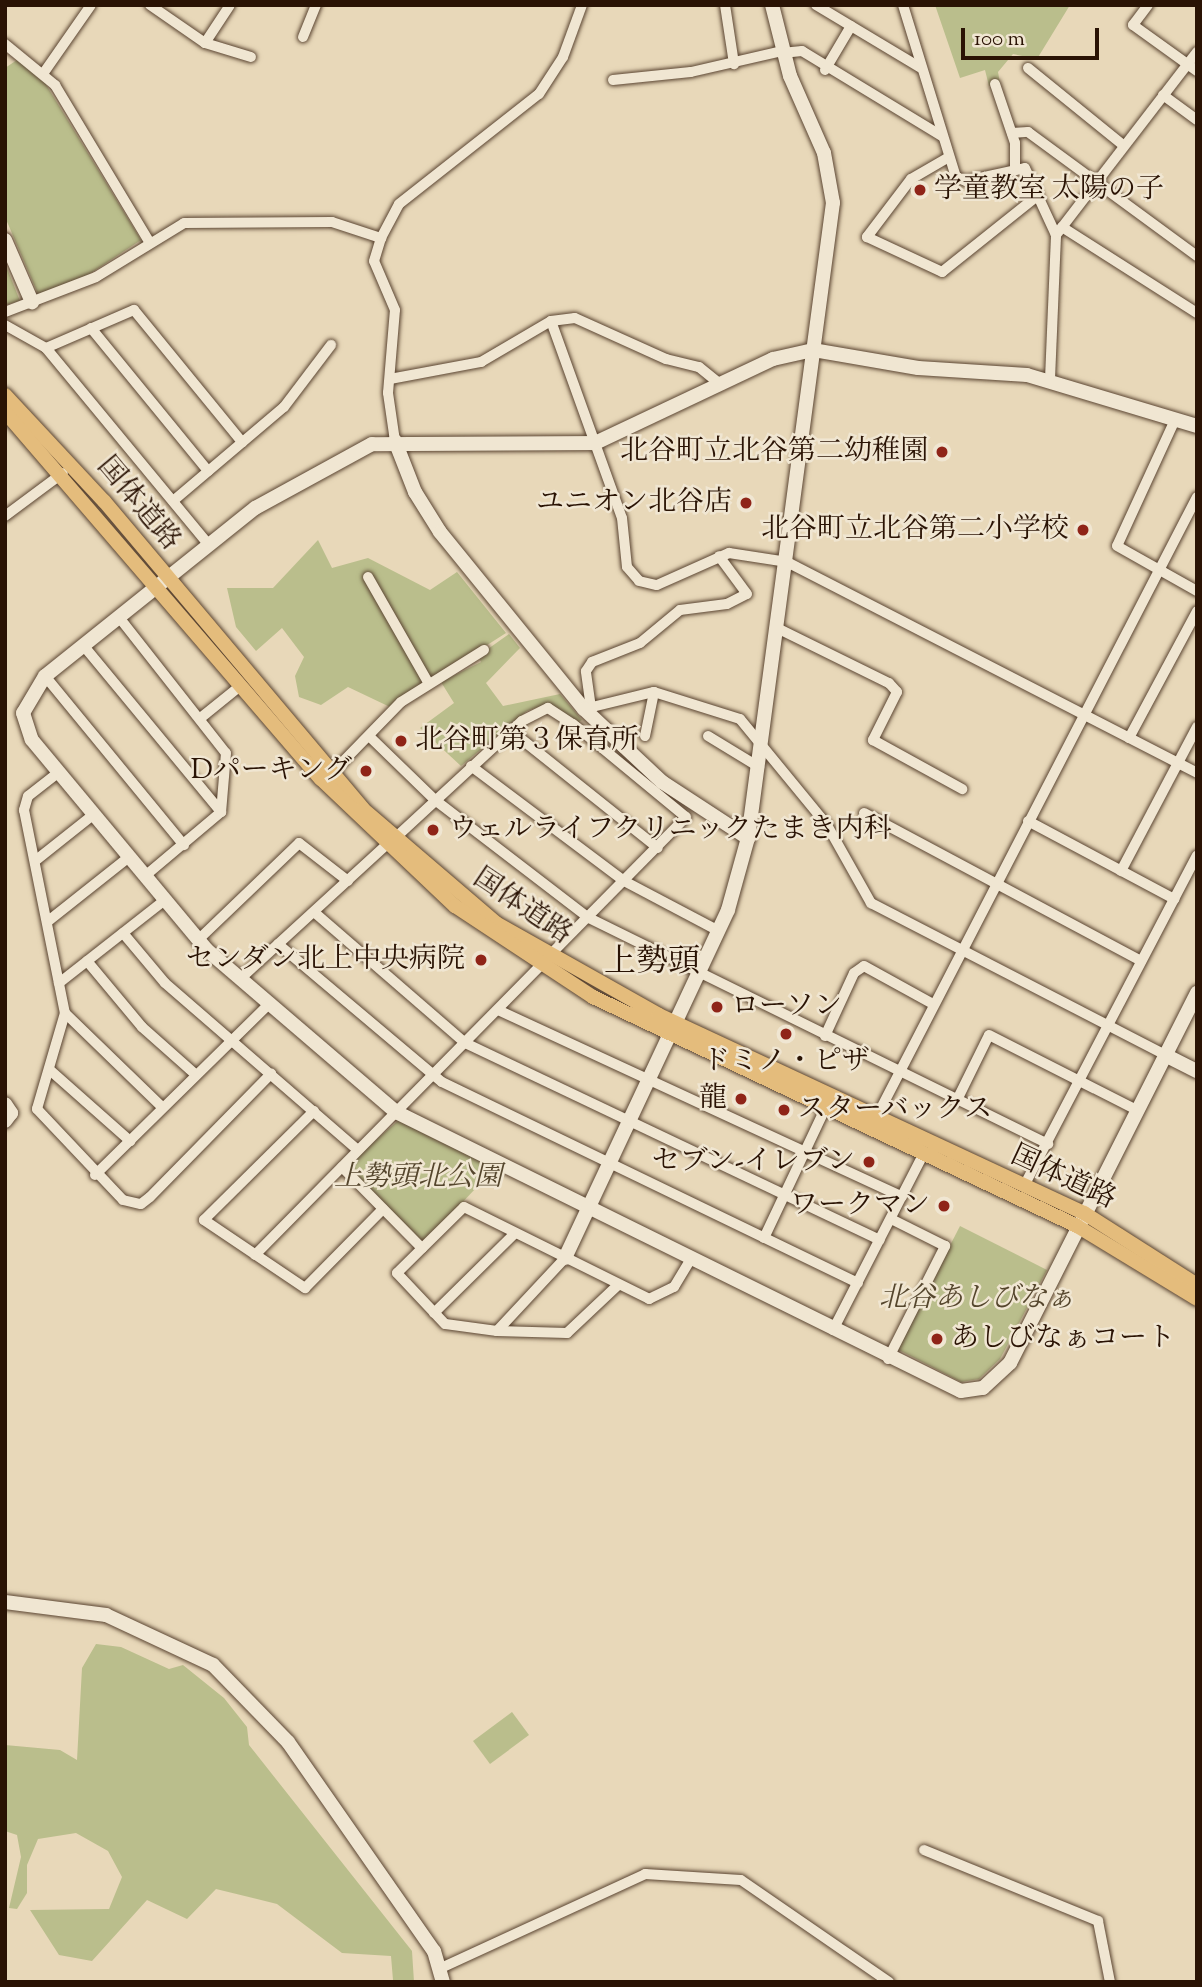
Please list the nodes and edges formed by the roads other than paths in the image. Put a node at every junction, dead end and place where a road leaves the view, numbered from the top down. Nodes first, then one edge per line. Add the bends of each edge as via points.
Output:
1 (91, 5) edge
2 (150, 5) edge
3 (230, 5) edge
4 (316, 5) edge
5 (582, 5) edge
6 (725, 5) edge
7 (772, 5) edge
8 (816, 5) edge
9 (903, 5) edge
10 (1148, 5) edge
11 (851, 26) junction
12 (303, 37) dead end
13 (205, 43) junction
14 (5, 44) edge
15 (17, 52) junction
16 (782, 52) junction
17 (1197, 52) edge
18 (251, 57) dead end
19 (5, 60) edge
20 (734, 64) junction
21 (1187, 64) junction
22 (921, 68) junction
23 (1028, 68) dead end
24 (825, 70) junction
25 (46, 71) junction
26 (1197, 71) edge
27 (613, 80) dead end
28 (995, 84) dead end
29 (1163, 95) junction
30 (1197, 120) edge
31 (1012, 133) junction
32 (942, 136) junction
33 (1123, 145) junction
34 (949, 157) junction
35 (1016, 170) junction
36 (1094, 183) junction
37 (1036, 197) junction
38 (1059, 231) junction
39 (381, 237) junction
40 (5, 240) edge
41 (148, 240) junction
42 (1197, 256) edge
43 (32, 302) junction
44 (5, 312) edge
45 (1197, 313) edge
46 (551, 321) junction
47 (5, 325) edge
48 (91, 328) junction
49 (331, 345) dead end
50 (46, 348) junction
51 (813, 349) junction
52 (390, 379) junction
53 (1050, 379) junction
54 (720, 384) junction
55 (5, 396) edge
56 (5, 412) edge
57 (1174, 422) junction
58 (1196, 425) edge
59 (396, 441) junction
60 (242, 442) junction
61 (596, 443) junction
62 (208, 471) junction
63 (64, 473) junction
64 (1197, 497) edge
65 (173, 501) junction
66 (5, 516) edge
67 (208, 544) junction
68 (719, 556) junction
69 (787, 562) junction
70 (1158, 572) junction
71 (368, 577) dead end
72 (161, 581) junction
73 (1197, 592) edge
74 (1197, 611) edge
75 (118, 616) junction
76 (777, 628) junction
77 (83, 645) junction
78 (484, 649) dead end
79 (45, 676) junction
80 (428, 682) junction
81 (240, 686) junction
82 (654, 692) junction
83 (587, 708) junction
84 (1083, 714) junction
85 (203, 716) junction
86 (1197, 727) edge
87 (510, 730) junction
88 (645, 736) dead end
89 (708, 736) dead end
90 (370, 737) junction
91 (1129, 738) junction
92 (762, 748) junction
93 (1178, 763) junction
94 (471, 766) junction
95 (759, 767) junction
96 (59, 772) junction
97 (1197, 773) edge
98 (331, 774) junction
99 (962, 789) dead end
100 (435, 800) junction
101 (221, 812) junction
102 (864, 813) dead end
103 (94, 814) junction
104 (1028, 821) junction
105 (748, 838) junction
106 (389, 842) junction
107 (184, 845) junction
108 (658, 848) junction
109 (1197, 855) edge
110 (129, 858) junction
111 (35, 861) junction
112 (1121, 872) junction
113 (145, 876) junction
114 (348, 881) junction
115 (624, 881) junction
116 (994, 884) junction
117 (165, 900) junction
118 (1174, 900) junction
119 (314, 912) junction
120 (589, 918) junction
121 (47, 922) junction
122 (719, 931) junction
123 (123, 933) junction
124 (198, 940) junction
125 (278, 944) junction
126 (961, 949) junction
127 (88, 961) junction
128 (545, 961) junction
129 (1141, 961) junction
130 (699, 975) junction
131 (240, 979) junction
132 (59, 983) junction
133 (1197, 993) edge
134 (269, 1004) junction
135 (933, 1004) junction
136 (498, 1010) junction
137 (65, 1013) junction
138 (1107, 1025) junction
139 (673, 1029) junction
140 (825, 1036) junction
141 (232, 1039) junction
142 (465, 1042) junction
143 (1165, 1055) junction
144 (51, 1071) junction
145 (899, 1071) junction
146 (1197, 1071) edge
147 (271, 1074) junction
148 (196, 1075) junction
149 (432, 1075) junction
150 (650, 1080) junction
151 (1079, 1081) junction
152 (957, 1100) junction
153 (5, 1104) edge
154 (826, 1107) junction
155 (163, 1108) junction
156 (1137, 1110) junction
157 (314, 1111) junction
158 (396, 1112) junction
159 (876, 1118) junction
160 (5, 1121) edge
161 (630, 1121) junction
162 (130, 1141) junction
163 (1048, 1143) junction
164 (358, 1150) junction
165 (805, 1151) junction
166 (924, 1153) junction
167 (610, 1164) junction
168 (342, 1167) junction
169 (95, 1175) junction
170 (1024, 1186) junction
171 (785, 1194) junction
172 (902, 1197) junction
173 (383, 1209) junction
174 (589, 1209) junction
175 (1084, 1213) junction
176 (891, 1219) junction
177 (1077, 1226) junction
178 (515, 1233) junction
179 (764, 1238) junction
180 (880, 1240) junction
181 (422, 1248) junction
182 (255, 1255) junction
183 (565, 1258) junction
184 (691, 1259) junction
185 (858, 1283) junction
186 (618, 1285) junction
187 (1197, 1285) edge
188 (1197, 1299) edge
189 (434, 1313) junction
190 (833, 1330) junction
191 (497, 1331) junction
192 (888, 1359) junction
193 (5, 1602) edge
194 (924, 1850) dead end
195 (442, 1975) edge
196 (889, 1982) edge
197 (1110, 1982) edge

1 - 25 street
2 - 13 street
3 - 13 street
4 - 12 street
5 - 39 street via 563,57 539,94 399,204
6 - 20 street
7 - 16 street
8 - 11 street
9 - 22 street
10 - 21 street via 1133,25
11 - 22 street
11 - 24 street
13 - 18 street
14 - 15 street
15 - 19 street
15 - 25 street
16 - 20 street
16 - 24 street via 802,51
16 - 51 street via 831,185
17 - 21 street
20 - 27 street
21 - 26 street
21 - 29 street
22 - 32 street
23 - 33 street
24 - 32 street
25 - 41 street
28 - 31 street
29 - 30 street
29 - 33 street
31 - 35 street
31 - 36 street via 1028,132
32 - 34 street
33 - 36 street
34 - 35 street via 962,181
34 - 37 street via 911,179 867,237 942,272
35 - 37 street via 1025,168
36 - 38 street
36 - 42 street
37 - 38 street
38 - 45 street
38 - 53 street
39 - 41 street via 332,222 207,220
39 - 52 street via 374,261 394,310
40 - 43 street
41 - 43 street via 96,277
43 - 44 street
46 - 52 street via 481,362
46 - 54 street via 575,318 597,324 666,359 699,367
46 - 61 street
47 - 50 street
48 - 50 street
48 - 60 street via 134,310
48 - 62 street
49 - 60 street via 284,407
50 - 65 street
51 - 53 street via 918,368
51 - 54 street via 773,359
51 - 69 street
52 - 59 street
53 - 57 street
54 - 61 street
55 - 72 main road, 国体道路
56 - 63 main road, 国体道路
57 - 58 street
57 - 70 street via 1117,541 1120,551
59 - 61 street
59 - 67 street via 346,455 255,508
59 - 83 street via 415,492 440,532
60 - 62 street
61 - 68 street via 622,518 627,567 639,581 674,579
62 - 65 street
63 - 66 street
63 - 72 main road, 国体道路
64 - 70 street
65 - 67 street
67 - 72 street
68 - 69 street
68 - 83 street via 747,594 680,611 640,643 592,662 586,671
69 - 76 street
69 - 84 street
70 - 73 street
70 - 84 street
71 - 80 street
72 - 75 street
72 - 81 main road, 国体道路
72 - 98 main road, 国体道路
74 - 91 street
75 - 77 street
75 - 85 street
76 - 92 street
76 - 99 street via 889,683 897,692 873,740
77 - 79 street
77 - 101 street
78 - 80 street
79 - 96 street via 23,713 32,740
79 - 107 street
80 - 90 street
81 - 85 street
81 - 106 main road, 国体道路
82 - 83 street
82 - 88 street
82 - 92 street via 740,719
83 - 105 street via 653,775
84 - 91 street
84 - 104 street
85 - 101 street via 226,752
86 - 93 street
87 - 94 street
87 - 108 street
87 - 108 street via 548,708 573,724 686,817
89 - 95 street
90 - 98 street
90 - 100 street
91 - 93 street
92 - 95 street
92 - 126 street via 827,825 861,894
93 - 97 street
93 - 112 street
94 - 100 street
94 - 115 street
95 - 105 street
96 - 103 street
96 - 111 street via 25,801
98 - 106 main road, 国体道路
100 - 106 street
100 - 120 street
101 - 107 street
102 - 116 street
103 - 110 street
103 - 111 street
104 - 112 street
104 - 116 street
105 - 122 street
106 - 114 street
106 - 128 main road, 国体道路 via 455,906
107 - 113 street
108 - 115 street
109 - 118 street
110 - 113 street
110 - 121 street
111 - 121 street
112 - 118 street
113 - 117 street
114 - 119 street
114 - 124 street via 299,843
115 - 120 street
115 - 122 street
116 - 126 street
116 - 129 street
117 - 123 street
117 - 124 street
118 - 129 street
119 - 125 street
119 - 142 street
120 - 128 street
120 - 130 street
121 - 132 street
122 - 130 street
123 - 127 street
123 - 141 street via 165,983
124 - 131 street
125 - 131 street
125 - 149 street
126 - 135 street
126 - 138 street
127 - 132 street
127 - 148 street via 142,1027
128 - 136 street
128 - 139 main road, 国体道路
129 - 138 street
130 - 139 street
130 - 140 street
131 - 134 street
132 - 137 street
133 - 143 street
134 - 141 street
134 - 158 street
135 - 140 street via 864,966 854,973
135 - 145 street
136 - 142 street
136 - 150 street
137 - 144 street
137 - 155 street
138 - 143 street
138 - 151 street
139 - 150 street
139 - 154 main road, 国体道路
139 - 159 main road, 国体道路
140 - 145 street
141 - 147 street
141 - 148 street
142 - 149 street
142 - 161 street
143 - 146 street
143 - 156 street
144 - 162 street
144 - 169 street via 39,1115
145 - 152 street
145 - 159 street
147 - 157 street
147 - 169 street via 141,1204 119,1198
148 - 155 street
149 - 158 street
149 - 167 street
150 - 161 street
150 - 165 street
151 - 152 street via 989,1035
151 - 156 street
151 - 163 street
152 - 163 street
153 - 160 street via 11,1113
154 - 165 street
154 - 166 main road, 国体道路
155 - 162 street
156 - 175 street
157 - 164 street
157 - 182 street via 204,1220
158 - 164 street
158 - 174 street
159 - 170 main road, 国体道路
161 - 167 street
161 - 171 street
162 - 169 street
163 - 170 street
164 - 168 street
165 - 171 street
165 - 172 street
166 - 172 street
166 - 177 main road, 国体道路
167 - 174 street
167 - 179 street
168 - 173 street
168 - 182 street
170 - 175 main road, 国体道路
171 - 179 street
171 - 180 street
172 - 176 street
173 - 181 street
173 - 182 street via 305,1288
174 - 183 street
174 - 184 street
175 - 177 street
175 - 187 main road, 国体道路
176 - 180 street
176 - 192 street via 945,1246
177 - 188 main road, 国体道路
177 - 192 street via 1010,1363 991,1384 961,1391
178 - 181 street via 464,1207
178 - 183 street
178 - 189 street
179 - 185 street
180 - 185 street
181 - 189 street via 397,1273
183 - 186 street
183 - 191 street
184 - 186 street via 674,1287 656,1296
184 - 190 street
185 - 190 street
186 - 191 street via 567,1333
189 - 191 street via 455,1328
190 - 192 street
193 - 195 street via 106,1615 214,1665 288,1742
194 - 197 street via 1098,1921
195 - 196 street via 645,1874 741,1880

